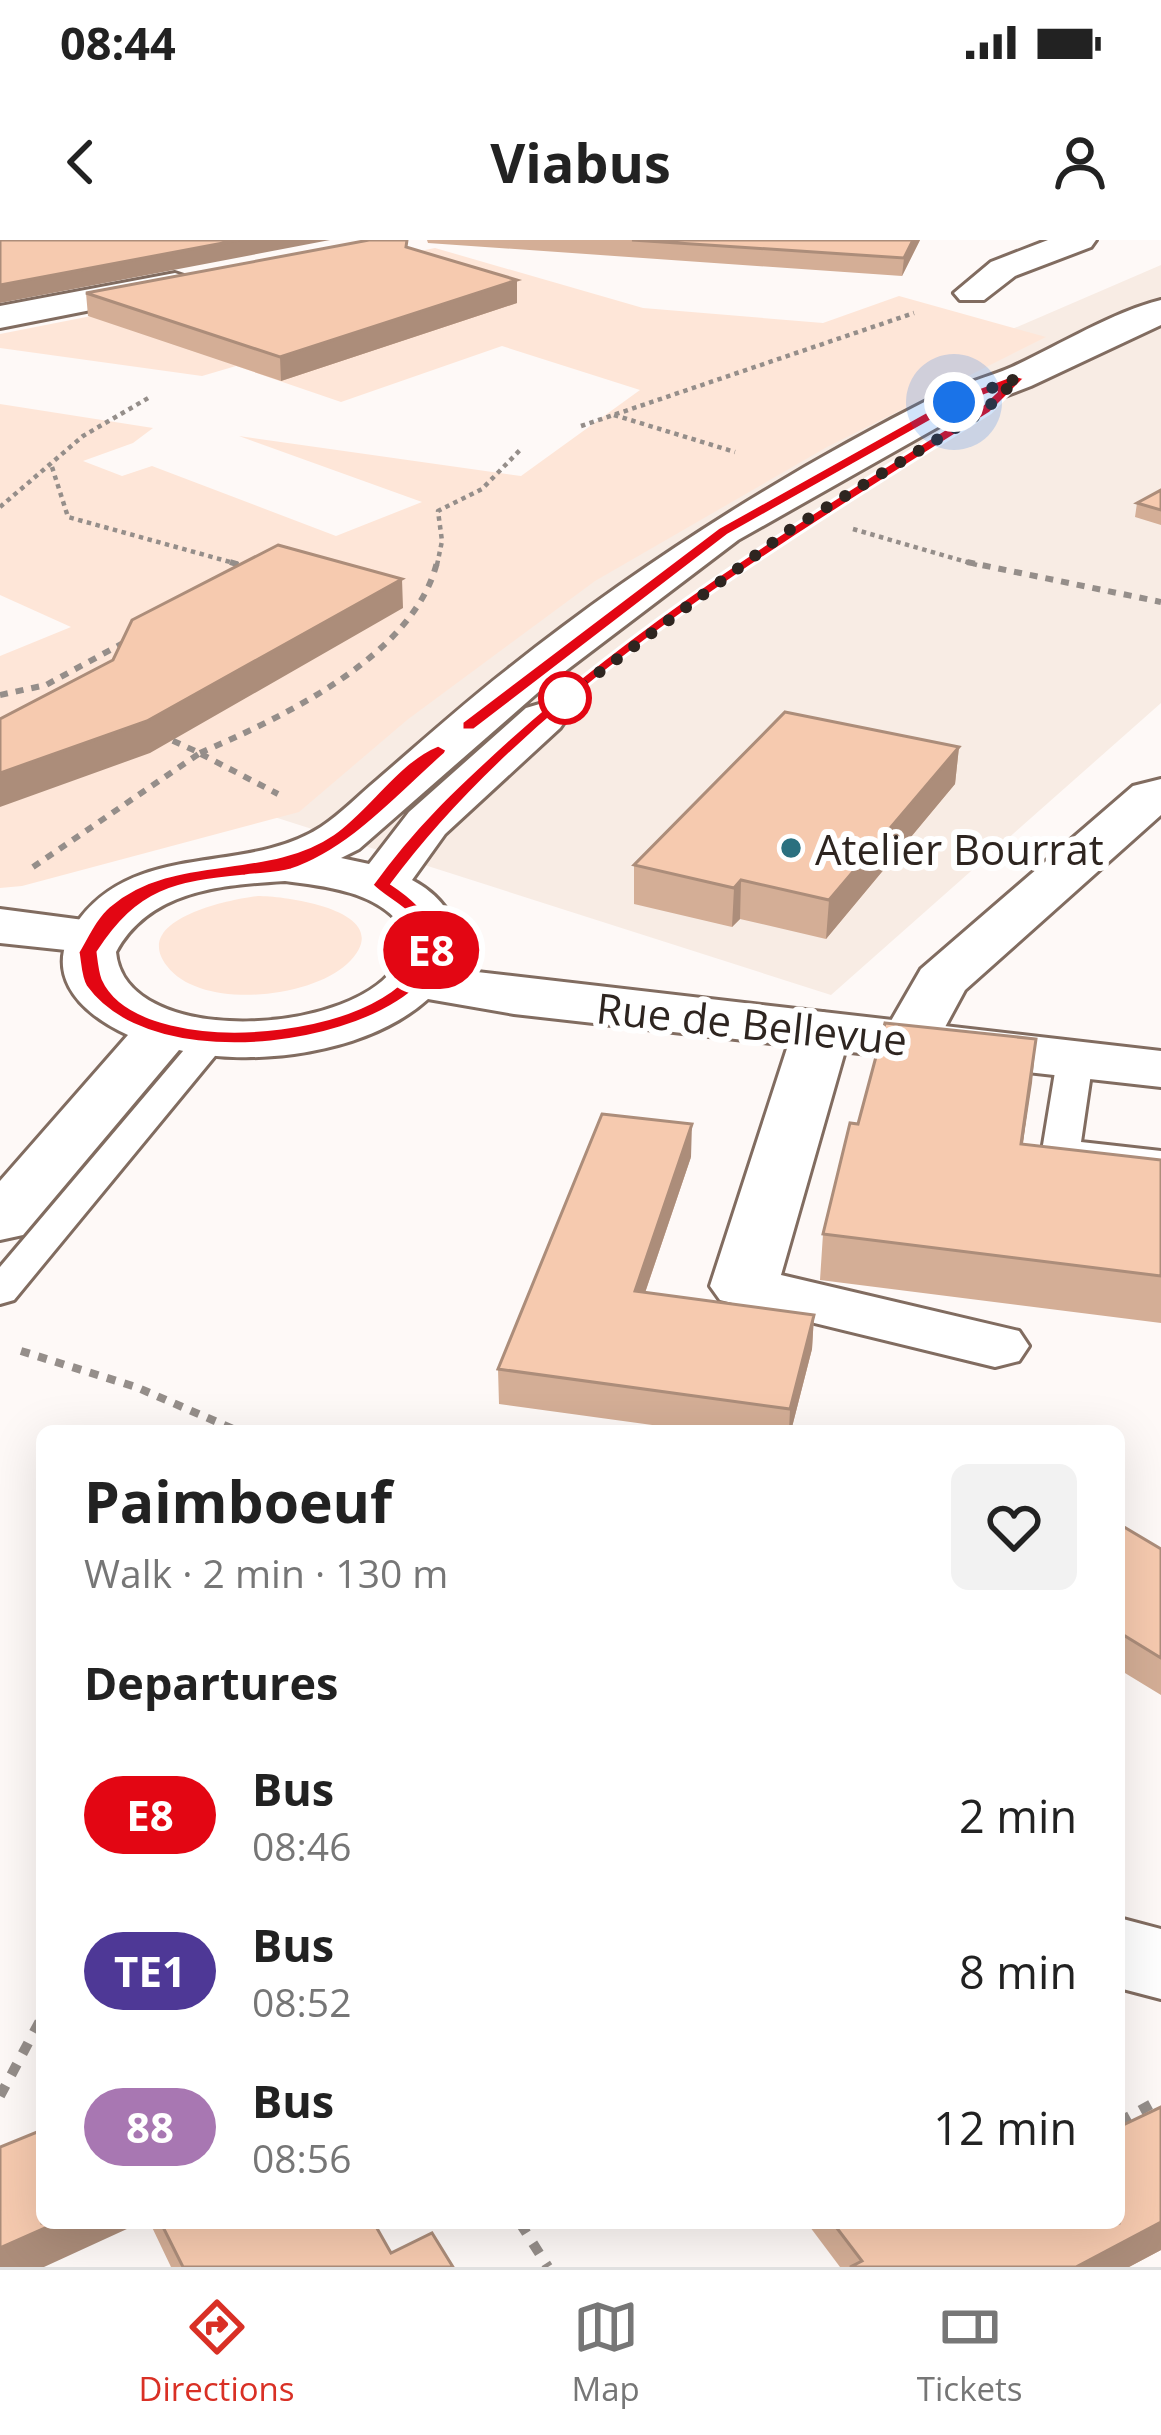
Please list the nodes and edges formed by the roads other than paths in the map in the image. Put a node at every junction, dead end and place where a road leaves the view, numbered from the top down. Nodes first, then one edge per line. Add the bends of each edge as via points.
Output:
1 (1079, 240) edge
2 (211, 278) edge
3 (973, 293) road end
4 (1161, 311) edge
5 (0, 317) edge
6 (790, 510) junction
7 (1161, 794) edge
8 (285, 866) junction
9 (381, 885) junction
10 (8, 902) edge
11 (94, 936) junction
12 (415, 980) junction
13 (822, 1030) junction
14 (188, 1034) junction
15 (910, 1040) junction
16 (1075, 1060) junction
17 (1161, 1069) edge
18 (1161, 1162) edge
19 (0, 1221) edge
20 (0, 1292) edge
21 (994, 1346) dead end
22 (1125, 1955) edge
23 (1161, 1964) edge

1 - 3 street via 1003,269
2 - 5 street
4 - 6 street via 1018,378 985,410
6 - 8 street via 695,550 526,678 340,838
6 - 9 street via 732,570 569,694 428,823
7 - 15 street via 941,981
8 - 9 street
8 - 11 street via 189,876 148,891 114,911
9 - 12 street via 415,907 431,935
10 - 11 street
11 - 14 street via 94,983 126,1011
12 - 13 street, Rue de Bellevue
12 - 14 street via 368,1013 333,1025 286,1035
13 - 15 street, Rue de Bellevue
13 - 21 street via 744,1286
14 - 19 street
14 - 20 lane
15 - 16 street, Rue de Bellevue
16 - 17 street, Rue de Bellevue
16 - 18 lane via 1061,1150
22 - 23 street

